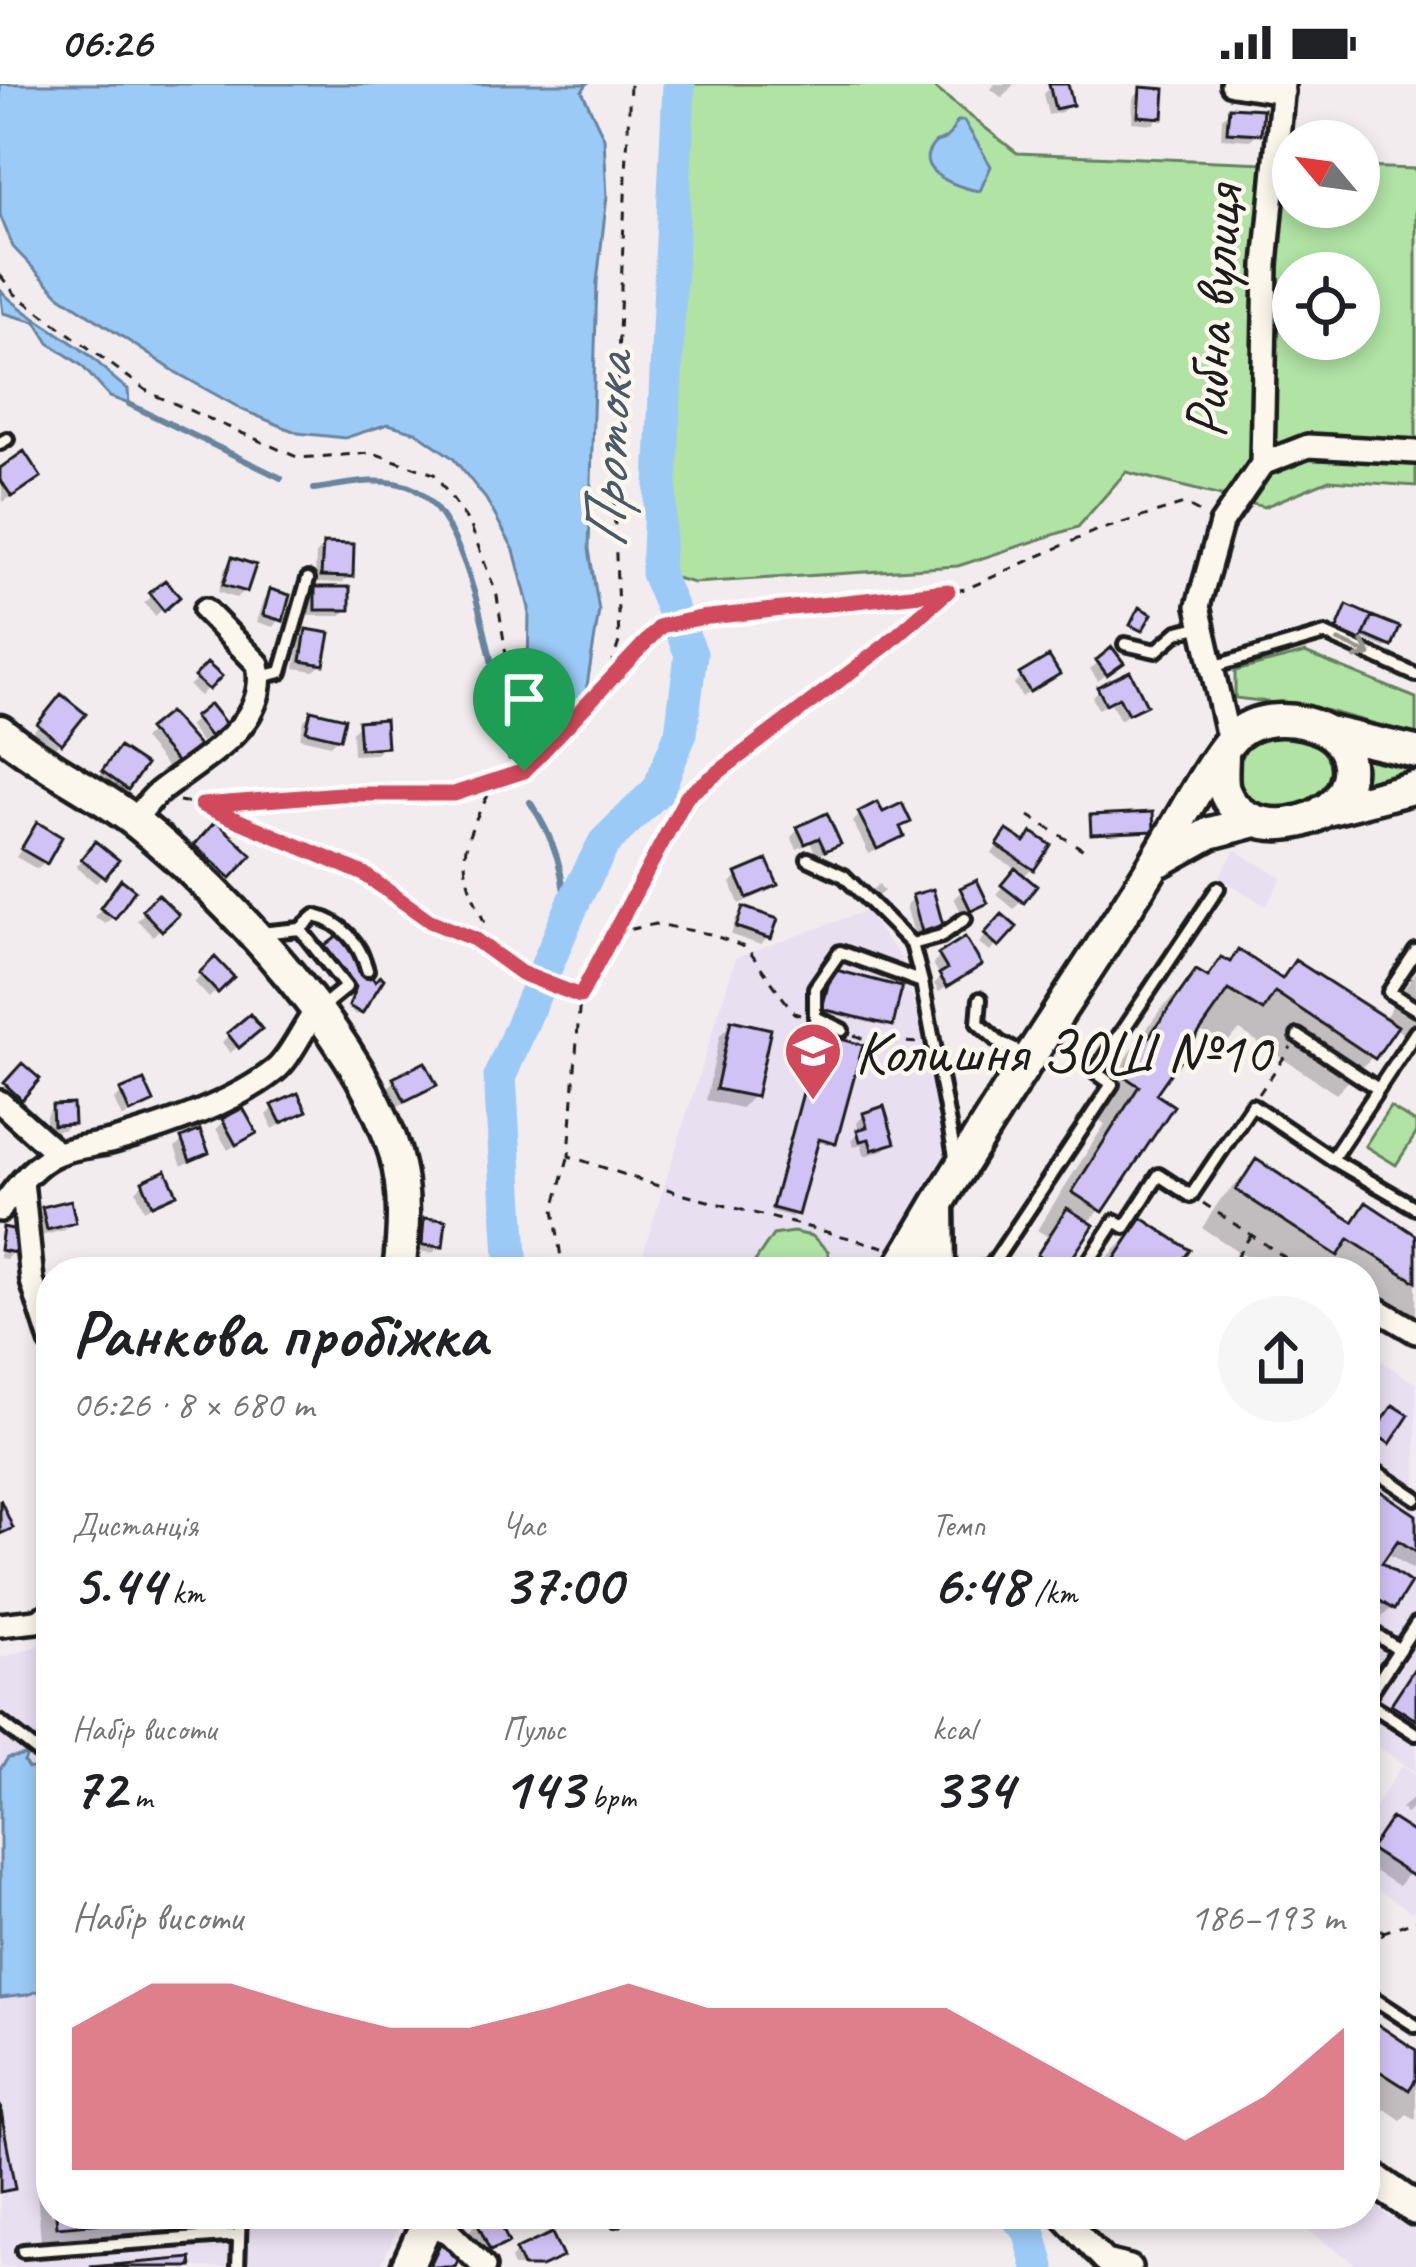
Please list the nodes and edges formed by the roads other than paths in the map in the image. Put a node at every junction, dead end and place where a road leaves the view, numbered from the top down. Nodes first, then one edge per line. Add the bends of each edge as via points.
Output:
1 (1232, 84) edge
2 (1283, 88) edge
3 (1416, 452) edge
4 (1262, 464) junction
5 (308, 580) dead end
6 (205, 610) dead end
7 (1203, 626) junction
8 (1125, 644) dead end
9 (1212, 667) junction
10 (1416, 675) edge
11 (261, 677) junction
12 (0, 731) edge
13 (1329, 732) junction
14 (1229, 745) junction
15 (1416, 752) edge
16 (1416, 787) edge
17 (1323, 811) junction
18 (134, 821) junction
19 (1252, 822) junction
20 (808, 859) dead end
21 (1155, 864) junction
22 (1218, 888) dead end
23 (965, 919) dead end
24 (300, 928) junction
25 (252, 934) junction
26 (912, 944) junction
27 (1416, 951) edge
28 (367, 970) dead end
29 (922, 982) junction
30 (980, 999) dead end
31 (1416, 1009) edge
32 (316, 1012) junction
33 (842, 1030) dead end
34 (1416, 1032) edge
35 (1298, 1036) road end
36 (1031, 1058) junction
37 (1378, 1089) junction
38 (0, 1102) edge
39 (57, 1153) junction
40 (1332, 1159) junction
41 (958, 1171) junction
42 (22, 1181) junction
43 (938, 1204) junction
44 (1416, 1208) edge
45 (0, 1210) edge
46 (401, 1257) edge
47 (907, 1257) edge
48 (940, 1257) edge
49 (1001, 1257) edge
50 (1092, 1257) edge
51 (36, 1294) edge
52 (1380, 1311) edge
53 (1416, 1332) edge
54 (1380, 1475) edge
55 (1416, 1498) edge
56 (36, 1621) edge
57 (0, 1624) edge
58 (1416, 1624) edge
59 (1380, 1637) edge
60 (1400, 1650) junction
61 (1380, 1679) edge
62 (1380, 1711) edge
63 (0, 1722) edge
64 (1416, 1734) edge
65 (36, 1750) edge
66 (1380, 2003) edge
67 (1416, 2026) edge
68 (1380, 2184) edge
69 (1416, 2209) edge
70 (239, 2229) edge
71 (424, 2229) edge
72 (444, 2229) edge
73 (1074, 2229) edge
74 (239, 2236) junction
75 (23, 2251) dead end
76 (238, 2267) edge
77 (407, 2267) edge
78 (484, 2267) edge
79 (1130, 2267) edge

1 - 2 street
2 - 4 street, Рибна вулиця via 1266,265
3 - 4 street via 1308,446
4 - 7 street, Рибна вулиця via 1220,524 1198,606
5 - 11 lane via 281,672
6 - 11 street via 258,664
7 - 8 lane via 1178,632 1156,651
7 - 9 street, Рибна вулиця
9 -> 10 lane via 1325,634
9 - 14 street, Рибна вулиця
11 - 18 street via 232,738 154,796
12 - 18 street
13 - 14 street via 1262,721
13 - 15 street
13 - 17 street via 1345,748 1348,778 1339,800
14 - 19 street via 1223,788
14 - 21 street
16 - 17 street
17 - 19 street via 1302,821
18 - 25 street
19 - 21 street via 1210,832
20 - 26 lane via 844,876
21 - 36 street
22 - 49 lane via 1095,1072 1112,1084
23 - 26 lane
24 - 25 lane
24 - 28 lane via 315,916 334,920
24 - 32 lane via 349,984
25 - 32 street
26 - 29 lane
27 - 31 lane via 1389,992
29 - 33 lane via 840,952 815,988 815,1017
29 - 41 lane
30 - 36 lane via 978,1023
32 - 39 street via 272,1074 131,1136
32 - 46 street via 364,1080 395,1155
34 - 37 lane
35 - 37 lane
36 - 41 street
37 - 40 lane
38 - 39 street
39 - 42 street
40 - 44 lane
40 - 50 lane via 1252,1105 1191,1196 1159,1175 1125,1228 1115,1221
41 - 43 street
42 - 45 street
42 - 51 street
43 - 47 street
43 - 48 street
52 - 53 street
54 - 55 lane
56 - 57 street
58 - 60 lane
59 - 60 lane
60 - 61 lane
62 - 64 lane
63 - 65 lane
66 - 67 lane
68 - 69 street
70 - 74 lane
71 - 77 street
72 - 78 street
73 - 79 street via 1105,2261
74 - 75 lane
74 - 76 lane

